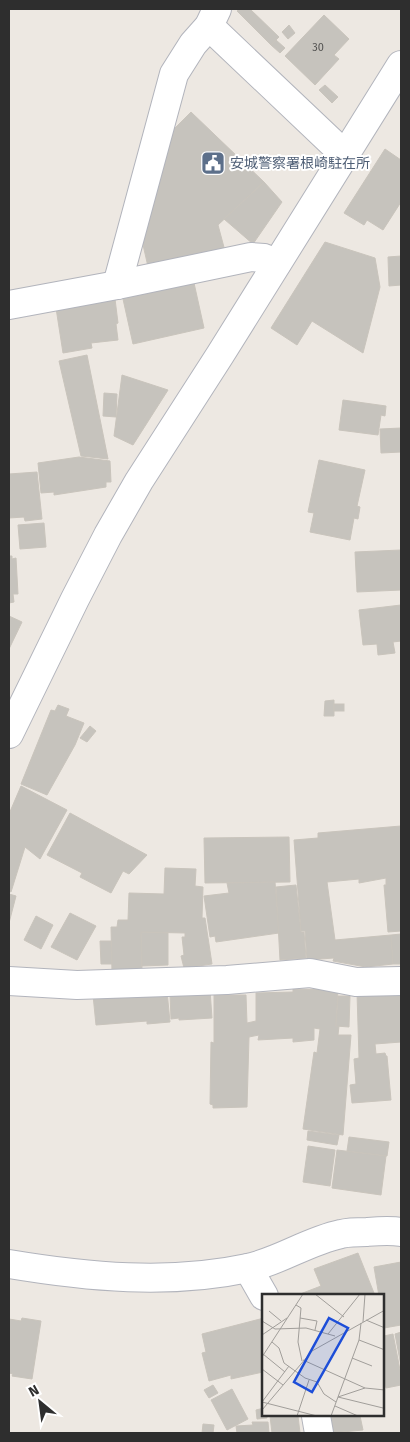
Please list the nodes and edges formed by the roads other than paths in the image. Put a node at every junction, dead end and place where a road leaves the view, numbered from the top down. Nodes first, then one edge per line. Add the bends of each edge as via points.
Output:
1 (213, 18) edge
2 (401, 65) edge
3 (345, 155) junction
4 (277, 263) junction
5 (117, 285) junction
6 (9, 305) edge
7 (9, 734) edge
8 (9, 981) edge
9 (401, 981) edge
10 (401, 1232) edge
11 (9, 1264) edge
12 (248, 1268) junction
13 (263, 1294) edge
14 (316, 1417) edge
15 (319, 1433) edge

1 - 3 street
1 - 5 street via 174,74
2 - 3 street
3 - 4 street
4 - 5 street via 251,257
4 - 7 street via 112,527
5 - 6 street
8 - 9 street via 86,984 227,980 310,972 356,982
10 - 12 street via 342,1234
11 - 12 street via 67,1274 151,1278
12 - 13 street
14 - 15 street

